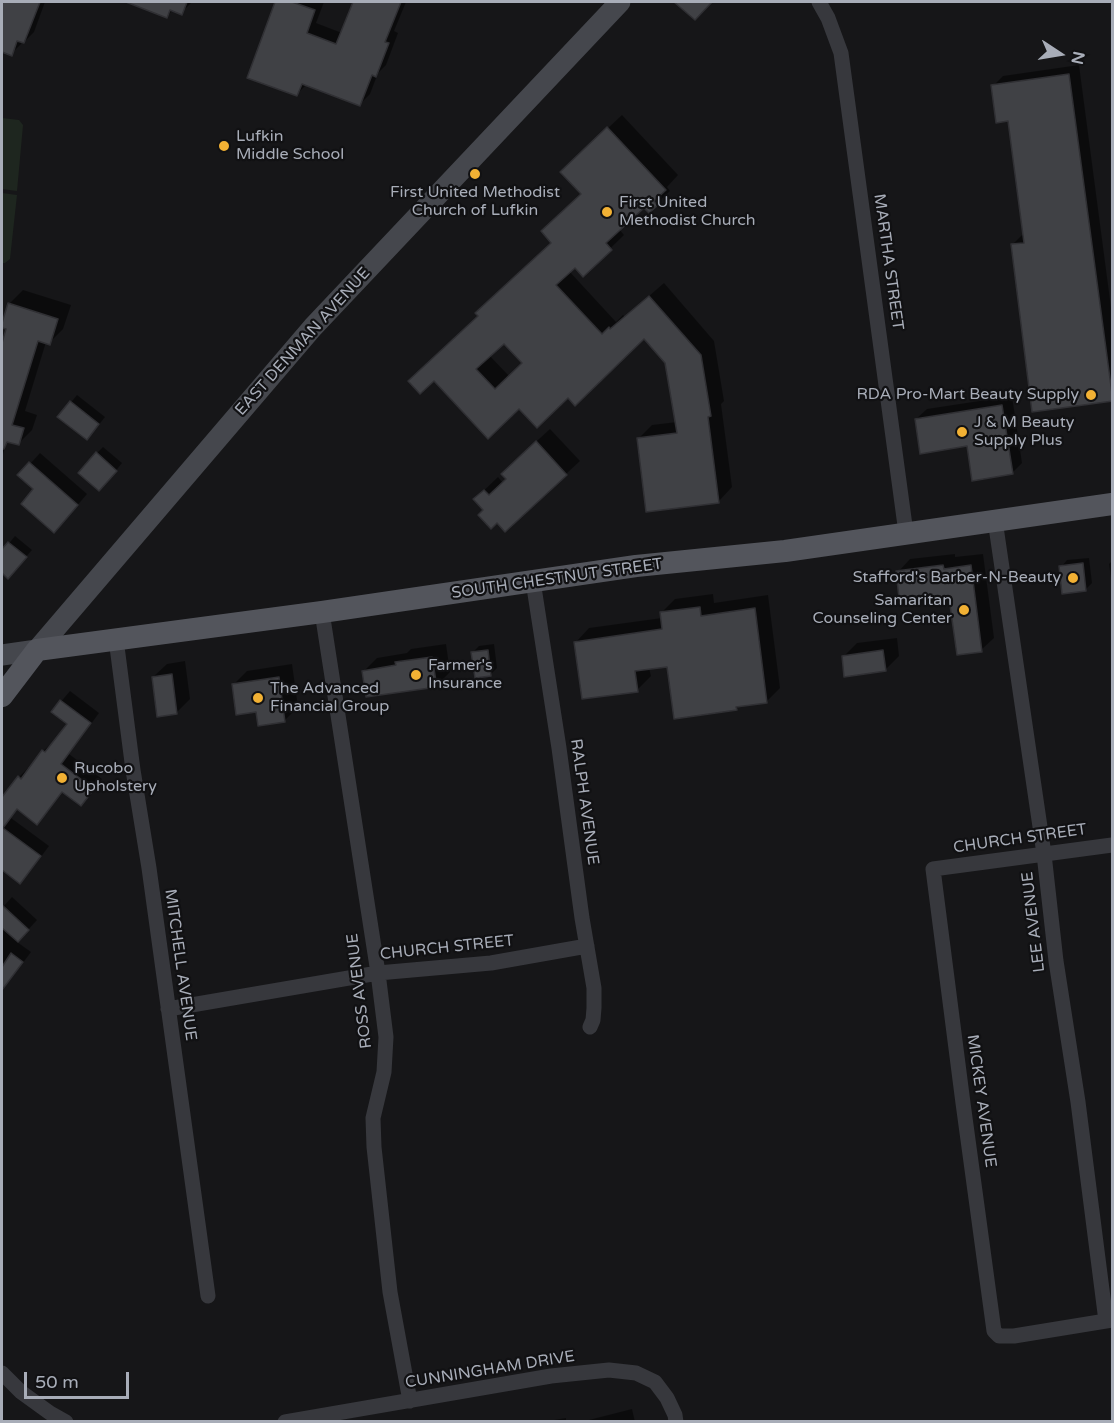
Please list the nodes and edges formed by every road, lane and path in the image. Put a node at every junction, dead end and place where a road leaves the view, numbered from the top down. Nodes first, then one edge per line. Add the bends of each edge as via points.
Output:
1 (620, 2) edge
2 (819, 2) edge
3 (1113, 504) edge
4 (995, 520) junction
5 (906, 533) junction
6 (533, 581) junction
7 (322, 612) junction
8 (116, 639) junction
9 (37, 650) junction
10 (2, 655) edge
11 (2, 696) edge
12 (1113, 845) edge
13 (1044, 854) junction
14 (933, 869) joint
15 (587, 946) junction
16 (378, 974) junction
17 (168, 1009) junction
18 (590, 1027) dead end
19 (208, 1296) dead end
20 (1109, 1321) edge
21 (2, 1373) edge
22 (410, 1401) junction
23 (48, 1417) edge
24 (66, 1422) edge
25 (285, 1422) edge
26 (676, 1422) edge

1 - 9 main road, EAST DENMAN AVENUE via 314,327
2 - 5 street, MARTHA STREET via 842,53
3 - 4 main road, SOUTH CHESTNUT STREET
4 - 5 main road, SOUTH CHESTNUT STREET
4 - 13 street, LEE AVENUE
5 - 6 main road, SOUTH CHESTNUT STREET
6 - 7 main road, SOUTH CHESTNUT STREET
6 - 15 street, RALPH AVENUE
7 - 8 main road, SOUTH CHESTNUT STREET
7 - 16 street, ROSS AVENUE
8 - 9 main road, SOUTH CHESTNUT STREET
8 - 17 street, MITCHELL AVENUE
9 - 10 main road, SOUTH CHESTNUT STREET
9 - 11 main road, EAST DENMAN AVENUE
12 - 13 street, CHURCH STREET
13 - 14 street, CHURCH STREET
13 - 20 street, LEE AVENUE
14 - 20 street, MICKEY AVENUE via 994,1331 1014,1336
15 - 16 street, CHURCH STREET via 491,963
15 - 18 street, RALPH AVENUE via 594,988
16 - 17 street, CHURCH STREET
16 - 22 street, ROSS AVENUE via 386,1036 384,1072 373,1118 374,1147 390,1292
17 - 19 street, MITCHELL AVENUE
21 - 23 street
22 - 25 street, CUNNINGHAM DRIVE
22 - 26 street, CUNNINGHAM DRIVE via 609,1370 636,1373 655,1382 668,1398
23 - 24 street

